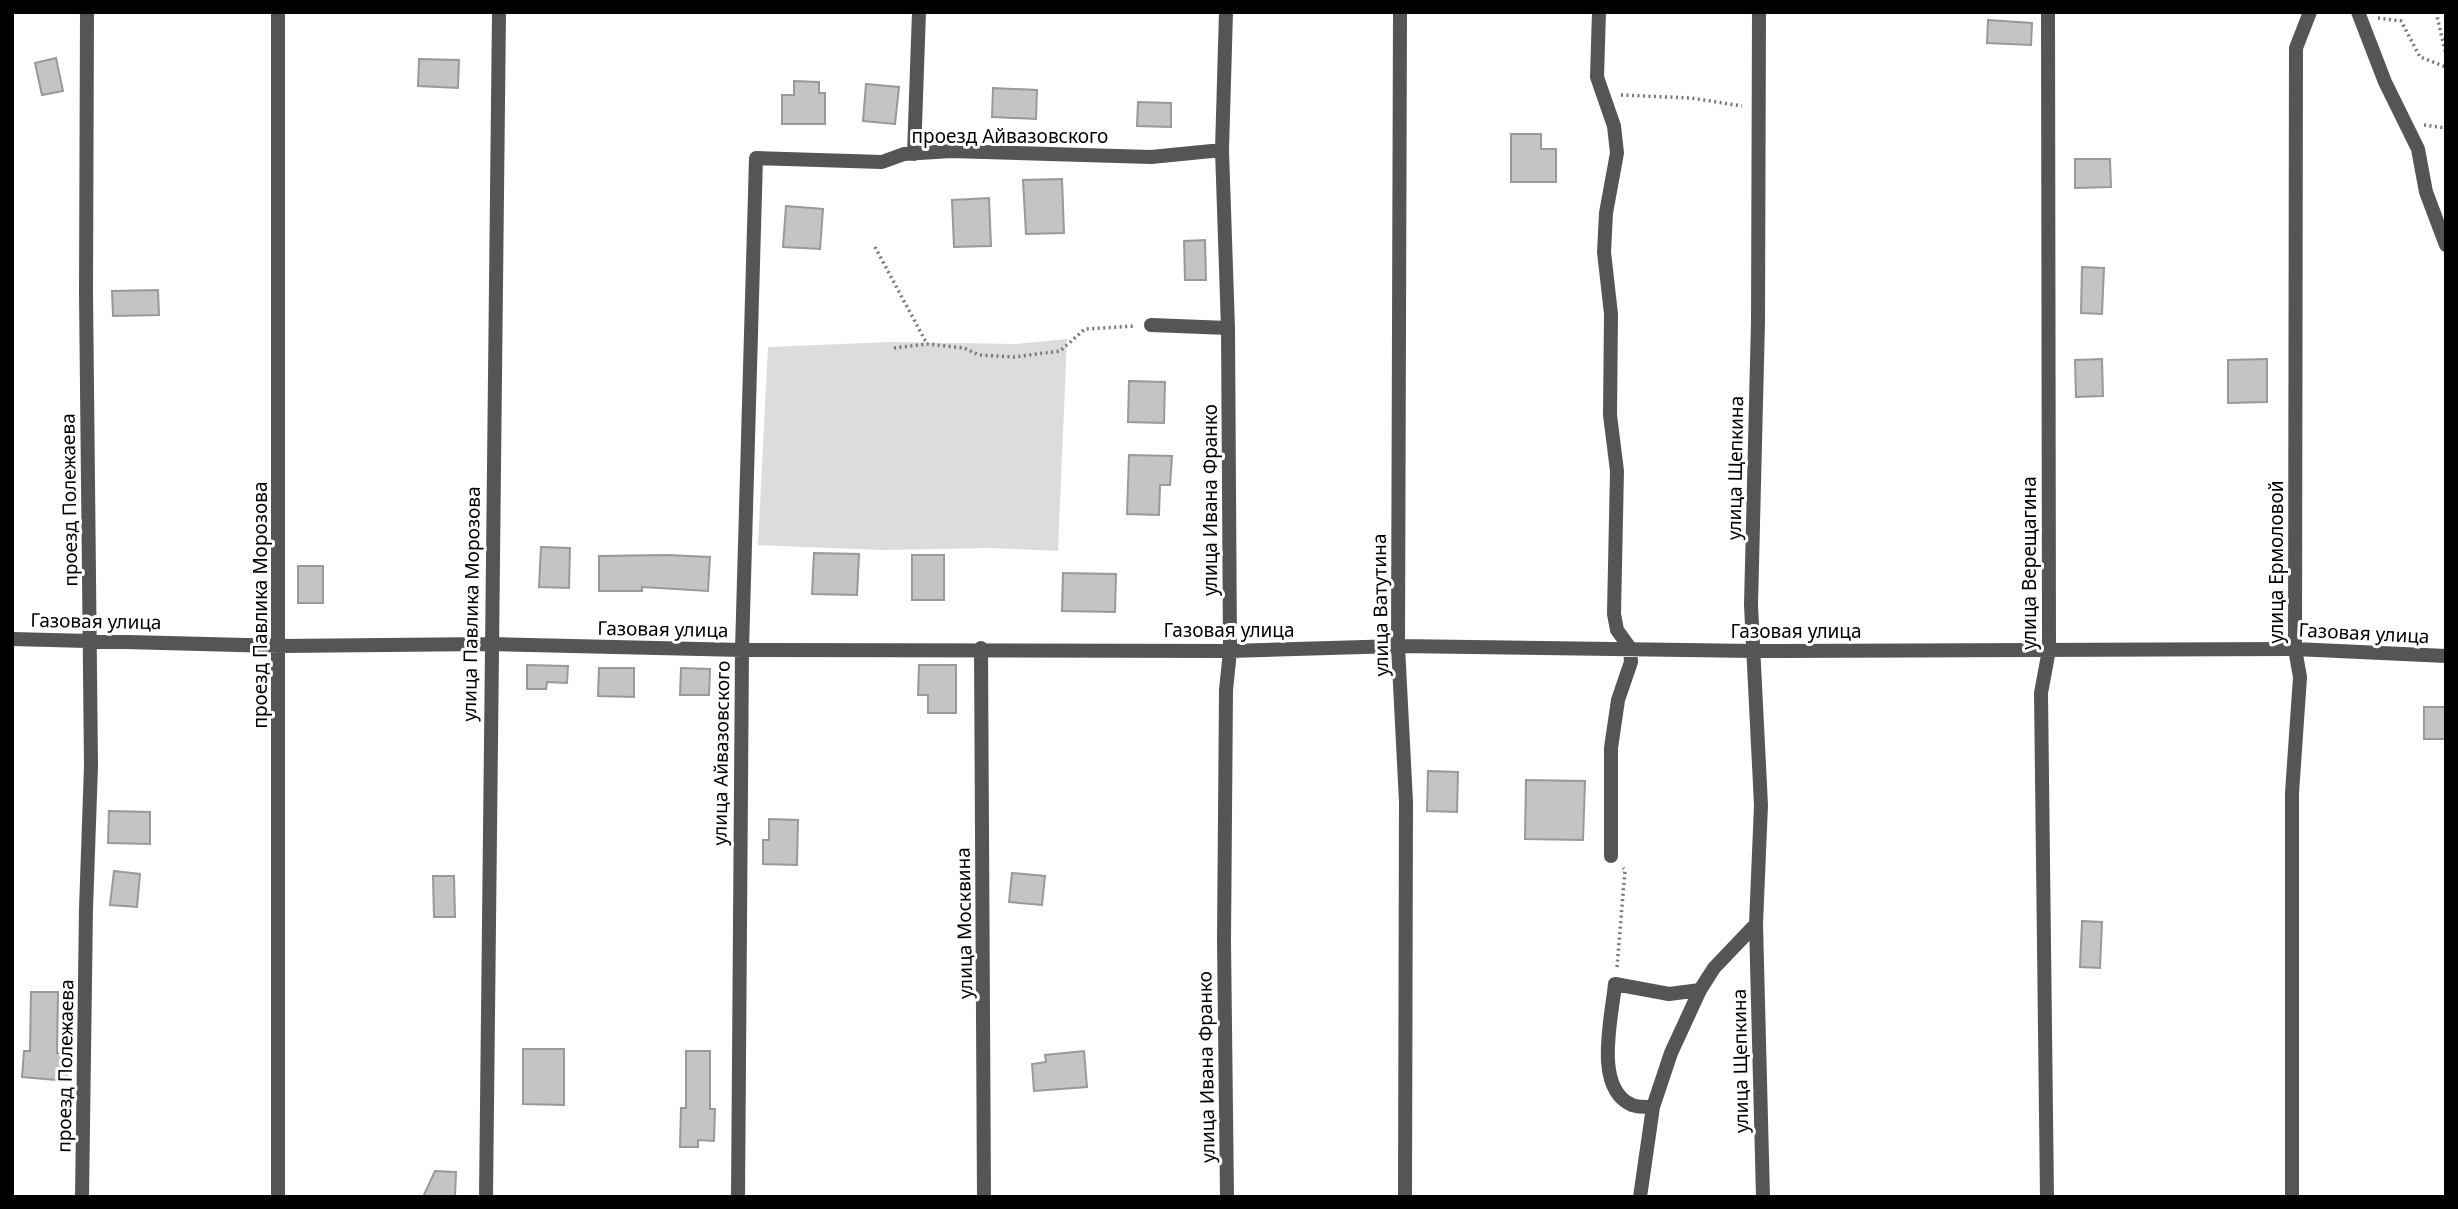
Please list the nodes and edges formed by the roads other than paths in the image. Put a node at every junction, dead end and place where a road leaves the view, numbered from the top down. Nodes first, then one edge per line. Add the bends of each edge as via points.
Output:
1 (87, 12) edge
2 (278, 12) edge
3 (499, 12) edge
4 (919, 12) edge
5 (1226, 12) edge
6 (1400, 12) edge
7 (1599, 12) edge
8 (1759, 12) edge
9 (2048, 12) edge
10 (2310, 12) edge
11 (2358, 12) edge
12 (1222, 150) junction
13 (914, 154) junction
14 (756, 158) joint
15 (2446, 245) edge
16 (1152, 325) road end
17 (1228, 328) junction
18 (12, 639) edge
19 (90, 639) junction
20 (490, 645) junction
21 (279, 646) junction
22 (1398, 646) junction
23 (981, 648) junction
24 (1630, 648) junction
25 (2295, 649) junction
26 (741, 650) junction
27 (2049, 650) junction
28 (1230, 651) junction
29 (1755, 651) junction
30 (2446, 656) edge
31 (1611, 856) road end
32 (1756, 925) junction
33 (1700, 990) junction
34 (1653, 1107) junction
35 (82, 1197) edge
36 (278, 1197) edge
37 (486, 1197) edge
38 (738, 1197) edge
39 (984, 1197) edge
40 (1227, 1197) edge
41 (1405, 1197) edge
42 (1640, 1197) edge
43 (1763, 1197) edge
44 (2048, 1197) edge
45 (2292, 1197) edge

1 - 19 street, проезд Полежаева
2 - 21 street, проезд Павлика Морозова
3 - 20 street, улица Павлика Морозова
4 - 13 street
5 - 12 street, улица Ивана Франко
6 - 22 street, улица Ватутина
7 - 24 street via 1596,57 1601,95 1614,126 1616,153 1604,252 1611,314 1610,415 1617,471 1614,614 1617,630
8 - 29 street, улица Щепкина via 1751,605
9 - 27 street, улица Верещагина
10 - 25 street, улица Ермоловой via 2296,48
11 - 15 street via 2417,149 2426,192
12 - 13 street, проезд Айвазовского via 1151,157
12 - 17 street, улица Ивана Франко
13 - 14 street, проезд Айвазовского via 882,162
14 - 26 street, улица Айвазовского
16 - 17 street
17 - 28 street, улица Ивана Франко
18 - 19 street, Газовая улица
19 - 21 street, Газовая улица
19 - 35 street, проезд Полежаева
20 - 21 street, Газовая улица
20 - 26 street, Газовая улица
20 - 37 street, улица Павлика Морозова
21 - 36 street, проезд Павлика Морозова
22 - 24 street, Газовая улица
22 - 28 street, Газовая улица
22 - 41 street, улица Ватутина via 1406,802
23 - 26 street, Газовая улица
23 - 28 street, Газовая улица
23 - 39 street, улица Москвина
24 - 29 street, Газовая улица
24 - 31 street via 1631,662 1611,748
25 - 27 street, Газовая улица
25 - 30 street, Газовая улица
25 - 45 street, улица Ермоловой via 2300,677 2292,793
26 - 38 street, улица Айвазовского
27 - 29 street, Газовая улица
27 - 44 street, улица Верещагина via 2042,693
28 - 40 street, улица Ивана Франко via 1224,927
29 - 32 street, улица Щепкина via 1761,805
32 - 33 street, улица Щепкина via 1714,968
32 - 43 street, улица Щепкина
33 - 34 street, улица Щепкина
33 - 34 street via 1669,993 1615,984 1607,1073 1616,1092 1632,1105
34 - 42 street, улица Щепкина

